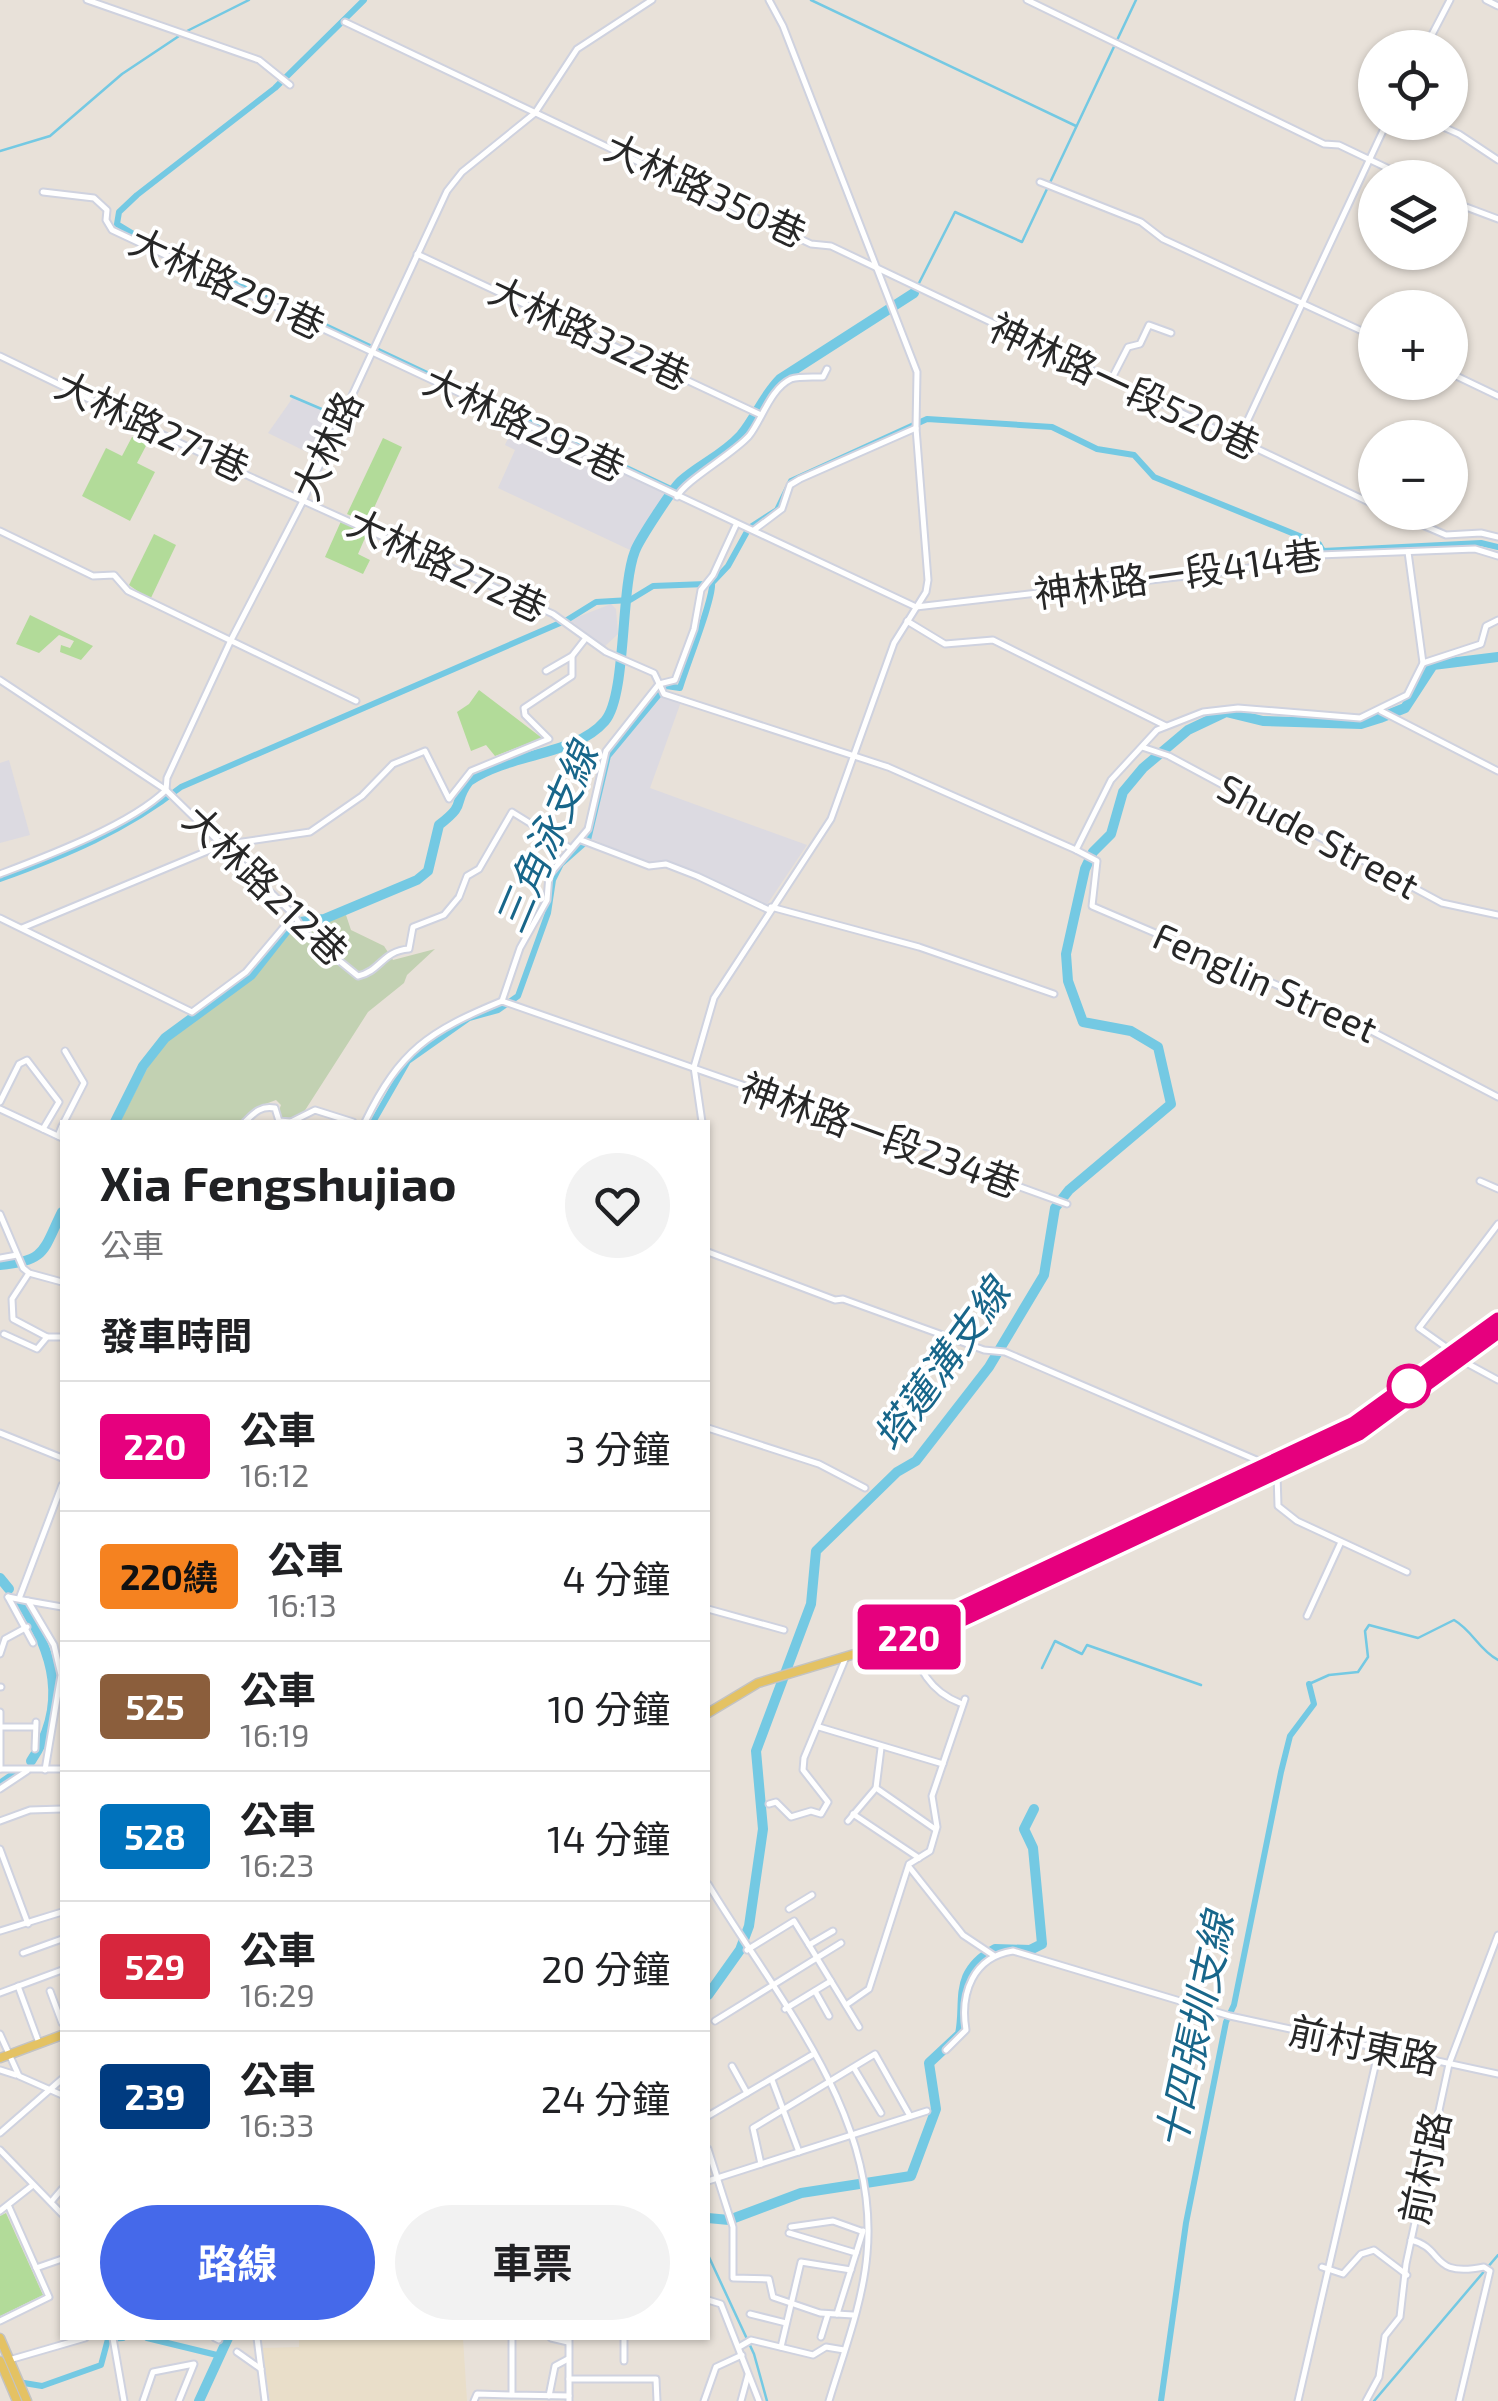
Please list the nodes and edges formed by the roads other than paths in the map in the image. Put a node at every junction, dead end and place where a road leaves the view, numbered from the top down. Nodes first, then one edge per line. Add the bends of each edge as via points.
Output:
1 (87, 0) edge
2 (652, 0) edge
3 (769, 0) edge
4 (1027, 0) edge
5 (1450, 0) edge
6 (1486, 0) edge
7 (1498, 6) edge
8 (345, 22) dead end
9 (1435, 30) edge
10 (290, 85) dead end
11 (536, 113) junction
12 (1379, 140) edge
13 (1468, 140) edge
14 (1370, 160) joint
15 (1498, 160) edge
16 (1040, 182) dead end
17 (1358, 186) edge
18 (43, 192) dead end
19 (1468, 208) edge
20 (1498, 219) edge
21 (417, 254) junction
22 (874, 268) junction
23 (1302, 305) junction
24 (1358, 330) edge
25 (1172, 333) dead end
26 (371, 352) junction
27 (0, 356) edge
28 (827, 370) dead end
29 (1111, 380) junction
30 (1468, 382) edge
31 (1498, 396) edge
32 (762, 416) junction
33 (916, 428) junction
34 (1238, 441) junction
35 (1358, 496) edge
36 (677, 497) junction
37 (304, 499) junction
38 (736, 525) junction
39 (0, 530) edge
40 (754, 530) junction
41 (1432, 530) edge
42 (1498, 537) edge
43 (1408, 551) junction
44 (1498, 556) edge
45 (916, 607) junction
46 (1498, 620) edge
47 (907, 621) junction
48 (586, 638) junction
49 (230, 640) junction
50 (572, 656) junction
51 (1423, 663) junction
52 (546, 672) dead end
53 (0, 680) edge
54 (659, 684) junction
55 (356, 701) dead end
56 (1380, 710) junction
57 (1166, 726) junction
58 (1142, 747) junction
59 (856, 759) junction
60 (1498, 772) edge
61 (166, 790) junction
62 (581, 840) junction
63 (222, 845) junction
64 (570, 848) junction
65 (1076, 850) junction
66 (0, 874) edge
67 (770, 909) junction
68 (294, 915) junction
69 (1498, 915) edge
70 (0, 918) edge
71 (22, 928) junction
72 (1054, 994) dead end
73 (502, 1001) junction
74 (65, 1050) dead end
75 (694, 1067) junction
76 (1498, 1097) edge
77 (0, 1105) edge
78 (65, 1120) edge
79 (247, 1120) edge
80 (278, 1120) edge
81 (295, 1120) edge
82 (347, 1120) edge
83 (366, 1120) edge
84 (702, 1120) edge
85 (43, 1129) junction
86 (60, 1137) edge
87 (1480, 1181) dead end
88 (1498, 1189) edge
89 (1067, 1204) dead end
90 (0, 1214) edge
91 (1498, 1224) edge
92 (1495, 1233) edge
93 (710, 1253) edge
94 (18, 1255) junction
95 (0, 1258) edge
96 (29, 1274) junction
97 (60, 1282) edge
98 (1498, 1320) edge
99 (1498, 1332) edge
100 (4, 1334) dead end
101 (47, 1337) junction
102 (60, 1337) edge
103 (1457, 1356) junction
104 (1498, 1380) edge
105 (710, 1429) edge
106 (0, 1433) edge
107 (60, 1457) edge
108 (1268, 1465) junction
109 (1276, 1472) junction
110 (865, 1488) dead end
111 (60, 1490) edge
112 (1341, 1542) junction
113 (1407, 1572) dead end
114 (20, 1596) junction
115 (28, 1601) junction
116 (60, 1608) edge
117 (710, 1610) edge
118 (1307, 1616) dead end
119 (27, 1628) junction
120 (784, 1630) dead end
121 (908, 1638) junction
122 (32, 1642) dead end
123 (0, 1654) edge
124 (846, 1656) junction
125 (60, 1668) edge
126 (60, 1686) edge
127 (710, 1711) edge
128 (0, 1712) edge
129 (1, 1727) edge
130 (819, 1727) junction
131 (35, 1748) dead end
132 (881, 1748) junction
133 (943, 1764) junction
134 (2, 1769) edge
135 (60, 1769) edge
136 (29, 1770) junction
137 (45, 1770) junction
138 (876, 1788) junction
139 (0, 1789) edge
140 (769, 1804) dead end
141 (60, 1808) edge
142 (853, 1814) junction
143 (0, 1821) edge
144 (848, 1821) dead end
145 (936, 1829) junction
146 (0, 1849) edge
147 (919, 1858) junction
148 (909, 1864) junction
149 (710, 1887) edge
150 (812, 1895) dead end
151 (789, 1909) dead end
152 (60, 1913) edge
153 (28, 1924) junction
154 (833, 1931) dead end
155 (0, 1932) edge
156 (1498, 1934) edge
157 (60, 1940) edge
158 (842, 1944) dead end
159 (810, 1945) junction
160 (747, 1949) junction
161 (23, 1953) dead end
162 (993, 1955) junction
163 (817, 1958) junction
164 (60, 1971) edge
165 (831, 1981) junction
166 (18, 1986) junction
167 (770, 1987) junction
168 (50, 1990) dead end
169 (815, 1991) junction
170 (0, 1993) edge
171 (846, 2004) junction
172 (785, 2009) junction
173 (829, 2016) dead end
174 (60, 2018) edge
175 (715, 2021) dead end
176 (859, 2027) dead end
177 (0, 2034) edge
178 (60, 2035) edge
179 (39, 2043) junction
180 (946, 2050) dead end
181 (1380, 2050) junction
182 (812, 2054) junction
183 (4, 2056) edge
184 (1449, 2064) junction
185 (732, 2066) dead end
186 (854, 2068) junction
187 (0, 2070) edge
188 (1498, 2074) edge
189 (18, 2076) junction
190 (772, 2078) junction
191 (60, 2080) edge
192 (830, 2083) junction
193 (50, 2086) junction
194 (747, 2093) junction
195 (60, 2094) edge
196 (784, 2110) junction
197 (926, 2110) dead end
198 (880, 2113) dead end
199 (710, 2115) edge
200 (910, 2116) junction
201 (0, 2133) edge
202 (854, 2134) junction
203 (0, 2150) edge
204 (799, 2152) junction
205 (710, 2155) edge
206 (761, 2164) junction
207 (718, 2178) junction
208 (710, 2181) edge
209 (34, 2184) junction
210 (60, 2191) edge
211 (51, 2202) junction
212 (9, 2207) junction
213 (0, 2211) edge
214 (60, 2212) edge
215 (865, 2232) junction
216 (1411, 2240) junction
217 (856, 2253) junction
218 (60, 2260) edge
219 (36, 2268) junction
220 (1324, 2268) junction
221 (851, 2270) junction
222 (1407, 2274) junction
223 (710, 2301) edge
224 (792, 2302) junction
225 (750, 2314) dead end
226 (828, 2314) junction
227 (836, 2314) junction
228 (854, 2314) junction
229 (0, 2322) edge
230 (787, 2323) junction
231 (821, 2337) dead end
232 (0, 2338) edge
233 (77, 2340) edge
234 (114, 2340) edge
235 (257, 2340) edge
236 (512, 2340) edge
237 (569, 2340) edge
238 (624, 2340) edge
239 (739, 2347) junction
240 (781, 2348) junction
241 (844, 2350) junction
242 (236, 2352) dead end
243 (742, 2355) junction
244 (569, 2358) junction
245 (3, 2359) edge
246 (624, 2361) dead end
247 (261, 2370) junction
248 (748, 2373) junction
249 (569, 2379) junction
250 (512, 2395) junction
251 (549, 2396) junction
252 (569, 2399) edge
253 (17, 2401) edge
254 (27, 2401) edge
255 (124, 2401) edge
256 (142, 2401) edge
257 (178, 2401) edge
258 (266, 2401) edge
259 (474, 2401) edge
260 (656, 2401) edge
261 (704, 2401) edge
262 (741, 2401) edge
263 (758, 2401) edge
264 (829, 2401) edge
265 (1298, 2401) edge
266 (1366, 2401) edge
267 (1459, 2401) edge

1 - 10 street via 259,60
2 - 11 street, 大林路 via 577,49
3 - 22 street
4 - 14 street
5 - 9 street
6 - 7 street
8 - 11 street, 大林路350巷
11 - 21 street, 大林路 via 460,175
11 - 22 street, 大林路350巷
12 - 14 street
13 - 15 street
16 - 23 street via 1141,222
17 - 23 street
18 - 26 street, 大林路291巷 via 94,198 108,210 112,230
19 - 20 street
21 - 26 street, 大林路
21 - 32 street, 大林路322巷
22 - 29 street, 神林路一段520巷
22 - 33 street via 917,372
23 - 24 street
23 - 34 street
25 - 29 street via 1148,325
26 - 36 street, 大林路292巷
26 - 37 street, 大林路
27 - 37 street, 大林路271巷
28 - 32 street via 822,377 791,380
29 - 34 street, 神林路一段520巷
30 - 31 street
32 - 36 street
33 - 40 street via 790,485 782,509
33 - 45 street via 928,580
34 - 35 street, 神林路一段520巷
36 - 38 street, 大林路292巷
37 - 48 street, 大林路272巷 via 553,614
37 - 49 street, 大林路
38 - 40 street, 大林路292巷
38 - 54 street via 701,590 675,680
39 - 49 street via 93,576 114,575 128,591
40 - 45 street, 大林路292巷
41 - 42 street
43 - 44 street, 神林路一段414巷 via 1474,549
43 - 45 street, 神林路一段414巷 via 1320,555
43 - 51 street
45 - 47 street
46 - 51 street via 1486,626 1481,644
47 - 57 street via 945,644 993,640
47 - 59 street
48 - 50 street
48 - 54 street, 大林路272巷 via 654,673
49 - 55 street
49 - 61 street, 大林路
50 - 52 street
50 - 63 street via 572,676 524,708 550,739 472,771 450,800 425,751 393,764 362,796 310,832
51 - 56 street via 1408,695
53 - 61 street, 大林路212巷
54 - 59 street, 大林路272巷 via 664,694
54 - 62 street via 606,751
56 - 57 street via 1360,718 1238,708
56 - 60 street
57 - 58 street
58 - 65 street via 1111,780
58 - 69 street, Shude Street via 1442,903
59 - 65 street, 大林路272巷
59 - 67 street via 831,819
61 - 63 street, 大林路212巷
61 - 66 street via 60,851
62 - 64 street
62 - 67 street via 648,866 666,864
63 - 68 street, 大林路212巷
63 - 71 street
64 - 68 street, 大林路212巷 via 512,812 444,915 414,927 408,949 392,951 365,975 313,939
64 - 73 street via 550,876 547,900 520,948
65 - 76 street, Fenglin Street via 1097,860 1092,906 1312,1000
67 - 72 street via 918,947
67 - 75 street via 714,998
68 - 71 street via 246,972 192,1012
70 - 71 street
73 - 75 street, 神林路一段234巷
73 - 83 street via 455,1019 402,1057
74 - 78 street via 84,1083
75 - 84 street
75 - 89 street, 神林路一段234巷 via 931,1147 965,1167
77 - 85 street
77 - 85 street via 26,1060 59,1102
79 - 80 street via 268,1107
81 - 82 street via 315,1110
85 - 86 street
87 - 88 street
90 - 94 street
91 - 92 street
92 - 103 street via 1419,1328
93 - 108 street via 781,1282 1005,1352
94 - 95 street
94 - 96 street
96 - 97 street
96 - 101 street via 9,1306 26,1329
98 - 103 main road
99 - 103 main road
100 - 101 street via 37,1349
101 - 102 street
103 - 104 street
103 - 108 main road via 1372,1414
103 - 109 main road via 1368,1428
105 - 110 street via 819,1464
106 - 107 street
108 - 121 main road
109 - 112 street via 1278,1506
109 - 121 main road via 958,1621
111 - 114 street
112 - 113 street
112 - 118 street
114 - 115 street
114 - 119 street via 8,1597
115 - 116 street
115 - 125 street
117 - 120 street
119 - 122 street
119 - 123 street via 5,1639
121 - 124 main road
121 - 133 street via 925,1678 943,1696 962,1701
124 - 127 main road via 774,1677
124 - 130 street
126 - 137 street
128 - 129 street
129 - 131 street via 35,1725
129 - 134 street
130 - 132 street
130 - 140 street via 803,1770 828,1802 820,1814 791,1817 776,1802
132 - 133 street
132 - 138 street
133 - 145 street via 932,1796
134 - 136 street
135 - 137 street
136 - 137 street
136 - 139 street
138 - 142 street
138 - 145 street
141 - 143 street
142 - 144 street
142 - 147 street
145 - 147 street via 930,1851
146 - 153 street
147 - 148 street
148 - 162 street via 963,1935
148 - 171 street via 869,1989
149 - 160 street
150 - 151 street
152 - 153 street
153 - 155 street
154 - 159 street
156 - 184 street, 前村路
157 - 161 street
158 - 163 street
159 - 160 street via 794,1921
159 - 163 street
160 - 167 street
162 - 180 street via 971,1979 963,1996 966,2030
162 - 181 street, 前村東路 via 1032,1954 1230,2016
163 - 165 street
163 - 167 street
164 - 166 street
165 - 169 street
165 - 171 street
166 - 170 street
166 - 179 street
167 - 172 street
167 - 175 street
168 - 174 street
169 - 172 street
169 - 173 street
171 - 176 street
172 - 182 street
177 - 183 street
178 - 179 main road
179 - 183 main road
181 - 184 street, 前村東路
181 - 220 street
182 - 190 street
182 - 192 street
183 - 189 street
184 - 188 street, 前村東路
184 - 216 street, 前村路
185 - 194 street
186 - 192 street
186 - 198 street
186 - 200 street via 875,2054
187 - 189 street
189 - 193 street
190 - 194 street
190 - 196 street
191 - 193 street
192 - 196 street
192 - 202 street
193 - 195 street
193 - 201 street
194 - 199 street
196 - 204 street
196 - 206 street via 751,2133
197 - 200 street
200 - 202 street
202 - 204 street
202 - 215 street via 867,2193
203 - 209 street
204 - 206 street
205 - 207 street
206 - 207 street
207 - 208 street
207 - 224 street via 733,2227 733,2278 769,2279 773,2297
209 - 211 street
209 - 212 street
210 - 211 street
211 - 214 street
212 - 213 street
212 - 219 street
215 - 217 street
215 - 217 street via 833,2221 790,2230
215 - 228 street
216 - 222 street, 前村路
216 - 267 street via 1447,2268 1490,2271
217 - 221 street
218 - 219 street
219 - 229 street via 50,2297
220 - 222 street via 1346,2274 1361,2254 1374,2250
220 - 265 street
221 - 224 street via 800,2262
221 - 227 street
222 - 266 street, 前村路 via 1400,2317 1385,2336 1379,2377
223 - 239 street via 721,2304
224 - 226 street
224 - 230 street
225 - 230 street
226 - 227 street
226 - 231 street
227 - 228 street
228 - 241 street
230 - 240 street
232 - 245 main road
233 - 245 street
234 - 255 street
235 - 247 street
236 - 250 street
237 - 244 street
238 - 246 street
239 - 240 street via 751,2340
239 - 243 street
240 - 241 street via 814,2355 826,2347
241 - 264 street
242 - 247 street
243 - 248 street
243 - 261 street via 716,2367
244 - 249 street
244 - 251 street via 555,2366
245 - 253 main road
245 - 254 main road
247 - 258 street
248 - 262 street
248 - 263 street
249 - 252 street
249 - 260 street via 656,2379
250 - 251 street
250 - 259 street via 477,2394
251 - 252 street
256 - 257 street via 152,2372 194,2364

